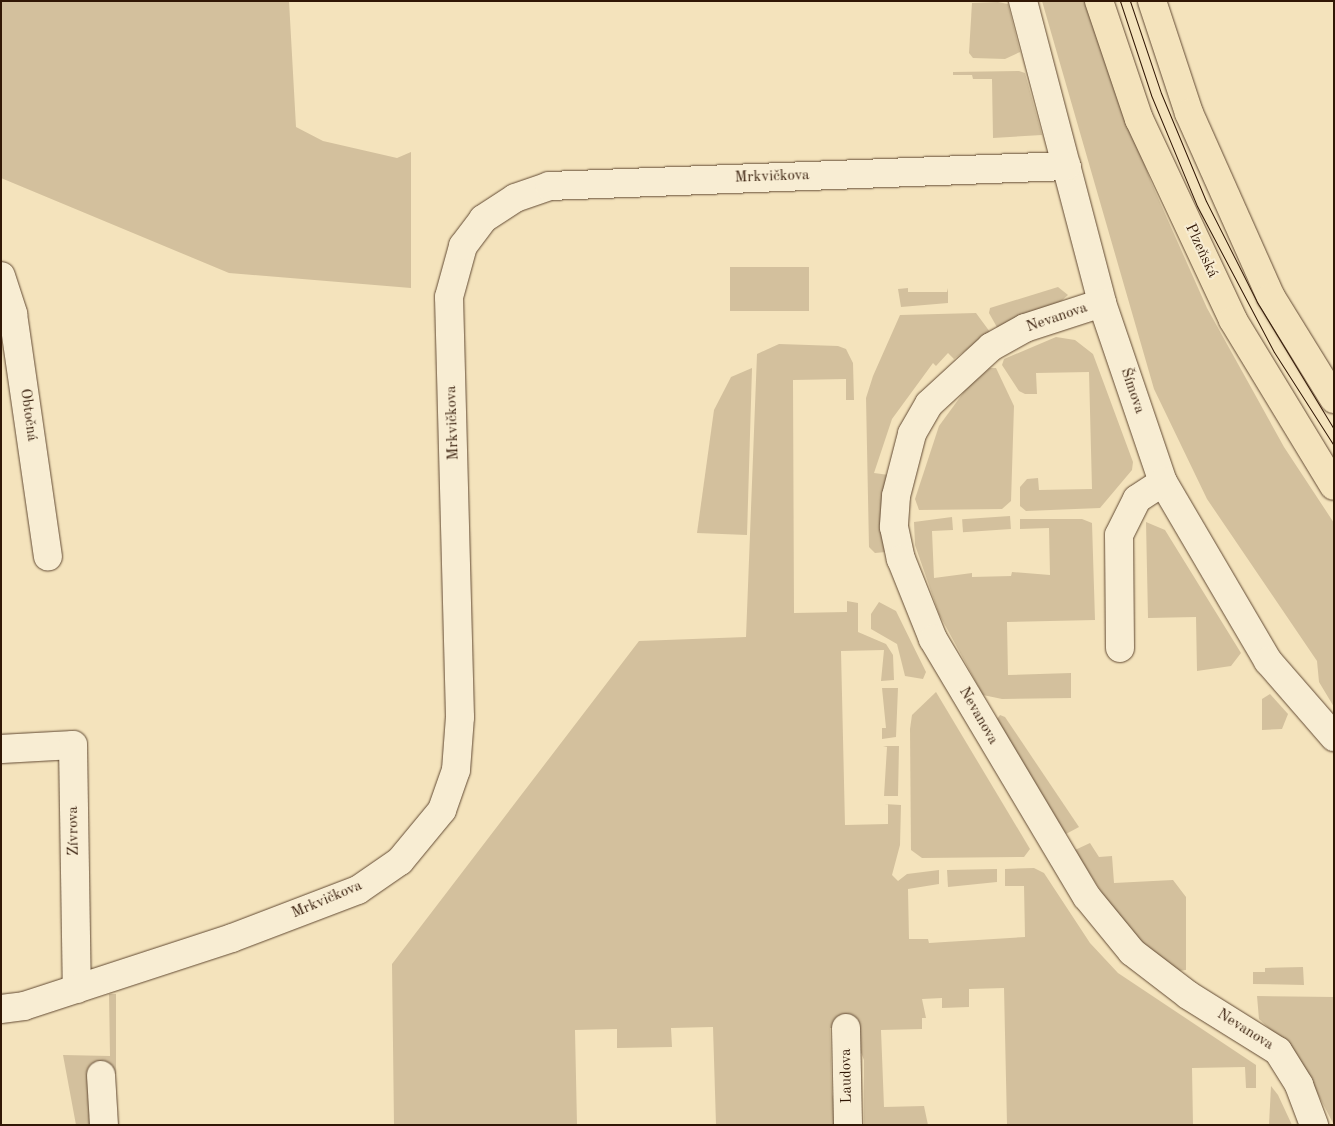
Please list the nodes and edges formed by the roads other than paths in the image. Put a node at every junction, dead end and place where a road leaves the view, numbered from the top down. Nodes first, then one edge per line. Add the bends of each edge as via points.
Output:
1 (1023, 1) edge
2 (1099, 1) edge
3 (1152, 1) edge
4 (1067, 166) junction
5 (1, 276) edge
6 (1102, 304) junction
7 (1334, 399) edge
8 (1163, 482) junction
9 (1334, 486) edge
10 (48, 556) dead end
11 (1120, 648) dead end
12 (1334, 736) edge
13 (1, 749) edge
14 (77, 989) junction
15 (1, 1009) edge
16 (846, 1028) dead end
17 (101, 1074) dead end
18 (104, 1125) edge
19 (848, 1125) edge
20 (1314, 1125) edge

1 - 4 street, Šímova
2 - 9 main road, Plzeňská via 1140,119 1233,320
3 - 7 main road via 1188,113 1267,288
4 - 6 street, Šímova
4 - 14 street, Mrkvičkova via 549,186 515,198 483,219 463,246 448,297 460,717 456,770 442,810 400,861 358,890
5 - 10 street, Obtočná via 13,314
6 - 8 street, Šímova
6 - 20 street, Nevanova via 1024,328 991,347 929,404 912,434 896,496 894,527 901,559 933,639 1087,897 1132,952 1195,1000 1278,1051 1299,1085
8 - 11 street via 1136,499 1119,535
8 - 12 street, Šímova via 1268,661
13 - 14 street, Zívrova via 73,745
14 - 15 street, Mrkvičkova
16 - 19 street, Laudova
17 - 18 street

